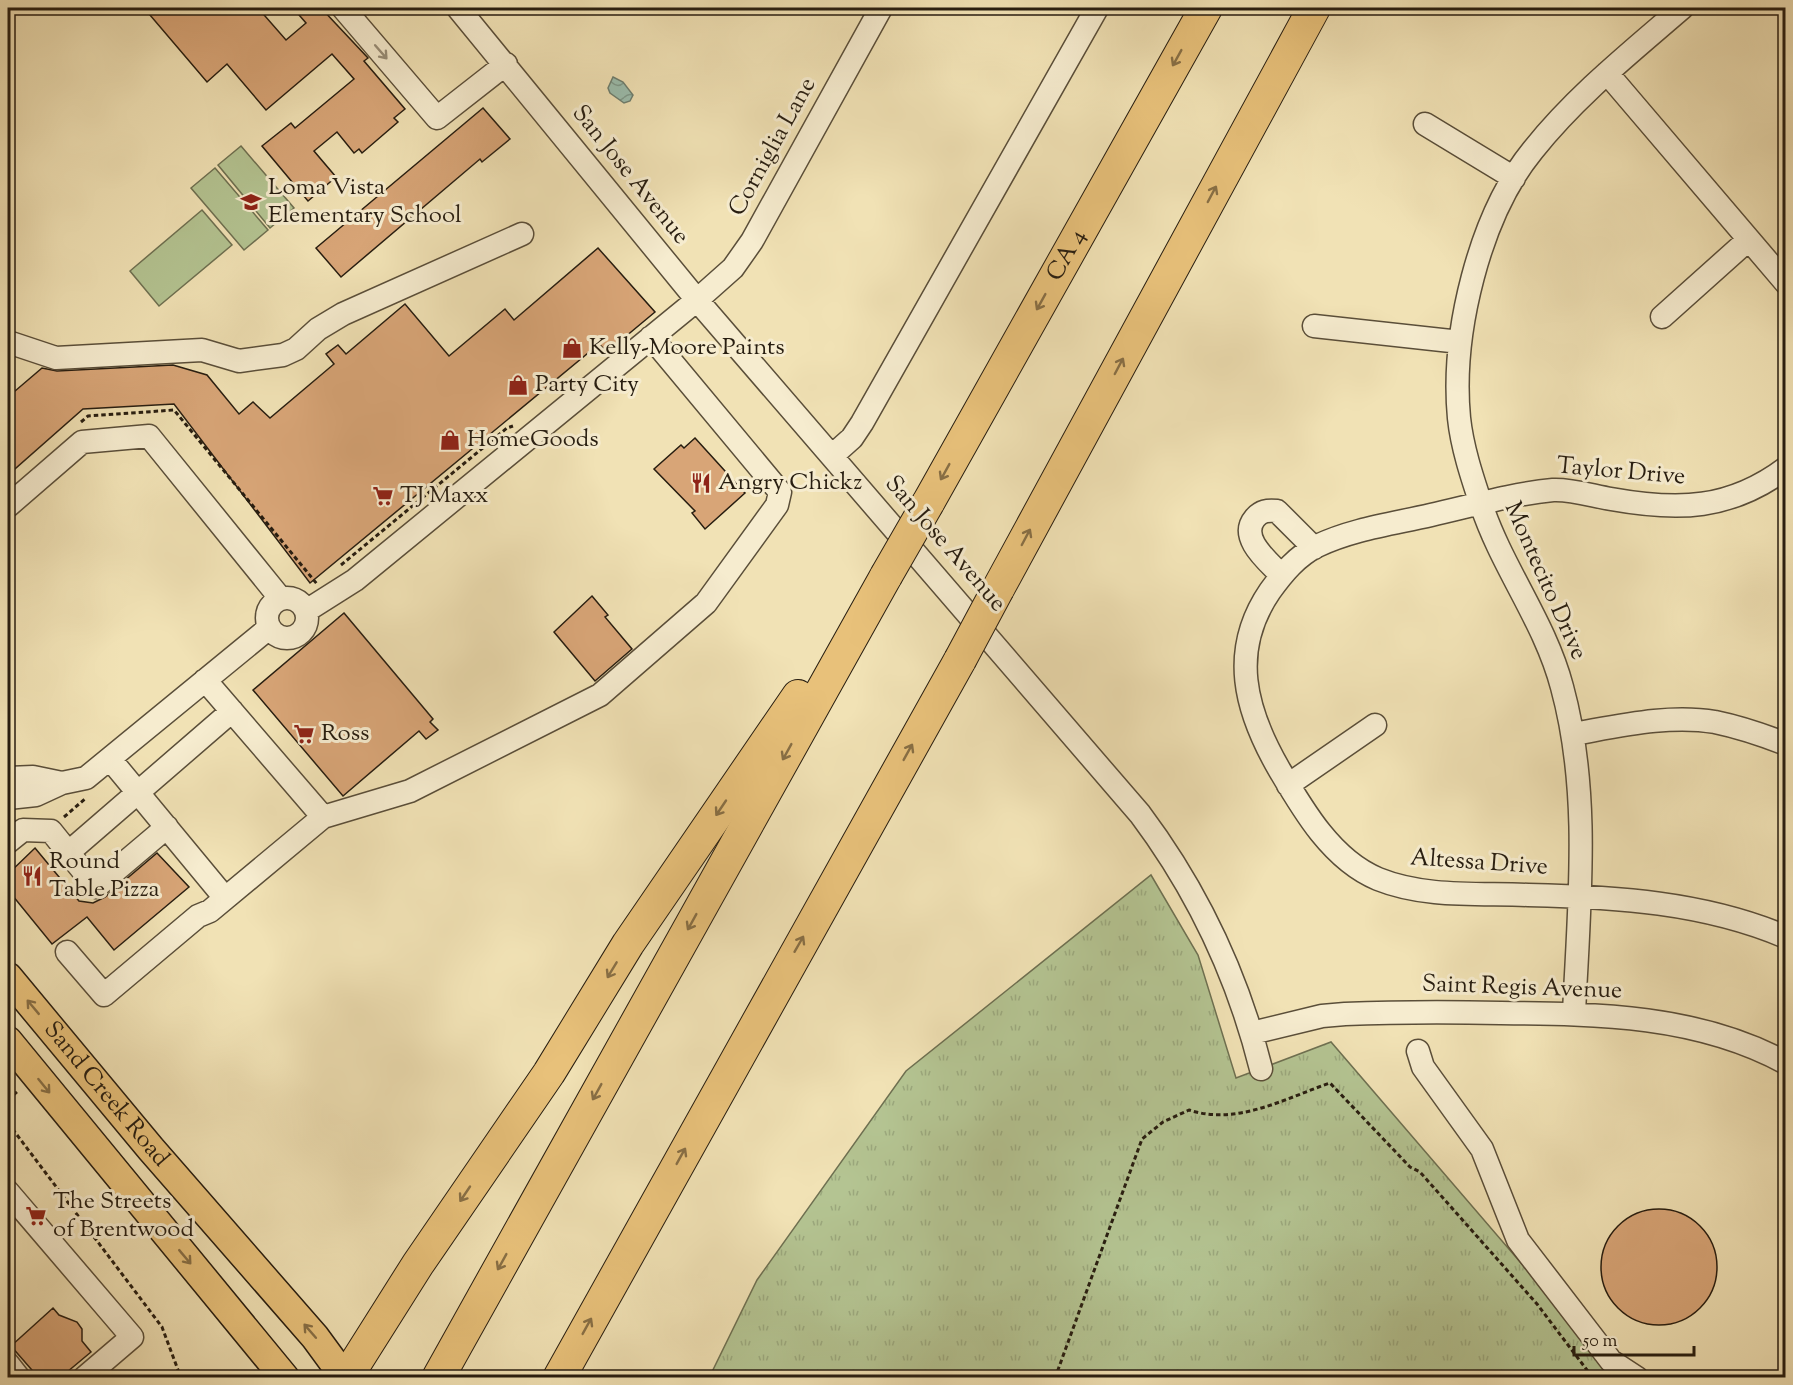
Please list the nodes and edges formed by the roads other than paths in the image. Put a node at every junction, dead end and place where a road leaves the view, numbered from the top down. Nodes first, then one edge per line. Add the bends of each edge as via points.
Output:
1 (343, 8) edge
2 (458, 8) edge
3 (881, 8) edge
4 (1097, 8) edge
5 (1206, 8) edge
6 (1314, 8) edge
7 (1682, 8) edge
8 (506, 64) junction
9 (1606, 73) junction
10 (1425, 124) dead end
11 (1514, 178) junction
12 (522, 234) dead end
13 (1748, 240) junction
14 (1785, 283) edge
15 (697, 300) junction
16 (1662, 317) dead end
17 (1314, 326) dead end
18 (651, 338) junction
19 (8, 342) edge
20 (1460, 342) junction
21 (833, 455) junction
22 (1785, 468) edge
23 (1480, 504) junction
24 (8, 506) edge
25 (1314, 548) junction
26 (1281, 575) junction
27 (281, 599) junction
28 (306, 611) junction
29 (856, 627) junction
30 (269, 628) junction
31 (206, 680) junction
32 (232, 711) junction
33 (1375, 725) dead end
34 (1573, 734) junction
35 (1785, 744) edge
36 (110, 759) junction
37 (8, 778) edge
38 (62, 783) junction
39 (1288, 785) junction
40 (137, 791) junction
41 (8, 798) edge
42 (323, 817) junction
43 (167, 827) junction
44 (8, 842) edge
45 (69, 852) junction
46 (1579, 896) junction
47 (225, 898) junction
48 (1785, 937) edge
49 (67, 952) dead end
50 (8, 977) edge
51 (1574, 1013) junction
52 (1252, 1033) junction
53 (8, 1041) edge
54 (1418, 1051) dead end
55 (1785, 1063) edge
56 (1262, 1069) dead end
57 (8, 1192) edge
58 (8, 1364) edge
59 (19, 1377) edge
60 (84, 1377) edge
61 (285, 1377) edge
62 (346, 1377) edge
63 (438, 1377) edge
64 (559, 1377) edge
65 (1637, 1377) edge

1 -> 8 street via 437,118
2 - 8 street, San Jose Avenue
3 - 15 street, Corniglia Lane via 752,241 733,267
4 - 21 street via 862,423
5 -> 29 highway, CA 4 / CA 4, bridge
64 -> 6 highway, bridge via 960,660
7 - 9 street, Montecito Drive
8 - 15 street, San Jose Avenue
9 - 11 street, Montecito Drive via 1532,151
9 - 13 street
10 - 11 street
11 - 20 street, Montecito Drive via 1478,260
12 - 19 street via 343,314 318,329 296,350 283,355 239,361 202,350 56,358
13 - 14 street
13 - 16 street
15 - 18 street, Corniglia Lane
15 - 21 street, San Jose Avenue
17 - 20 street
18 - 28 street, Corniglia Lane via 355,580
18 - 42 street via 773,482 780,492 777,505 706,603 600,695 410,791
20 - 23 street, Montecito Drive via 1459,420
21 - 52 street, San Jose Avenue via 1161,843 1219,947
22 - 23 street, Taylor Drive via 1762,486 1709,505 1650,506 1556,490
23 - 25 street, Altessa Drive via 1349,532
23 - 34 street, Montecito Drive via 1494,541 1550,650
24 - 27 street via 82,442 150,436
25 - 26 street, Altessa Drive
25 - 26 street via 1277,511 1258,514 1250,533 1256,547
26 - 39 street, Altessa Drive via 1258,608 1249,632 1246,683 1251,711 1263,741
27 - 28 street via 294,599
27 - 30 street via 268,610
28 - 30 street via 307,625 292,639 279,637
29 -> 62 highway via 828,654 628,944 549,1073
29 -> 63 highway, CA 4
30 - 31 street
31 - 32 street
31 - 36 street
32 - 40 street
32 - 42 street
33 - 39 street
34 - 35 street via 1680,720 1714,722
34 - 46 street, Montecito Drive via 1579,776
36 - 38 street via 86,778
36 - 40 street
37 - 38 street via 33,777
38 - 41 street via 36,795
39 - 46 street, Altessa Drive via 1322,834 1349,861 1376,878 1439,892
40 - 43 street
40 - 45 street
42 - 47 street
43 - 45 street via 96,887
43 - 47 street
44 - 45 street via 22,830 51,831
46 - 48 street, Altessa Drive via 1710,912
46 - 51 street, Montecito Drive
47 - 49 street via 104,995
62 -> 50 main road, Sand Creek Road
51 - 52 street, Saint Regis Avenue via 1346,1014
51 - 55 street, Saint Regis Avenue via 1694,1027 1764,1051
52 - 56 street, San Jose Avenue
53 -> 61 main road, Sand Creek Road
54 - 65 street via 1423,1067 1482,1149 1518,1240 1611,1361
57 - 60 street via 132,1337
58 - 59 street

